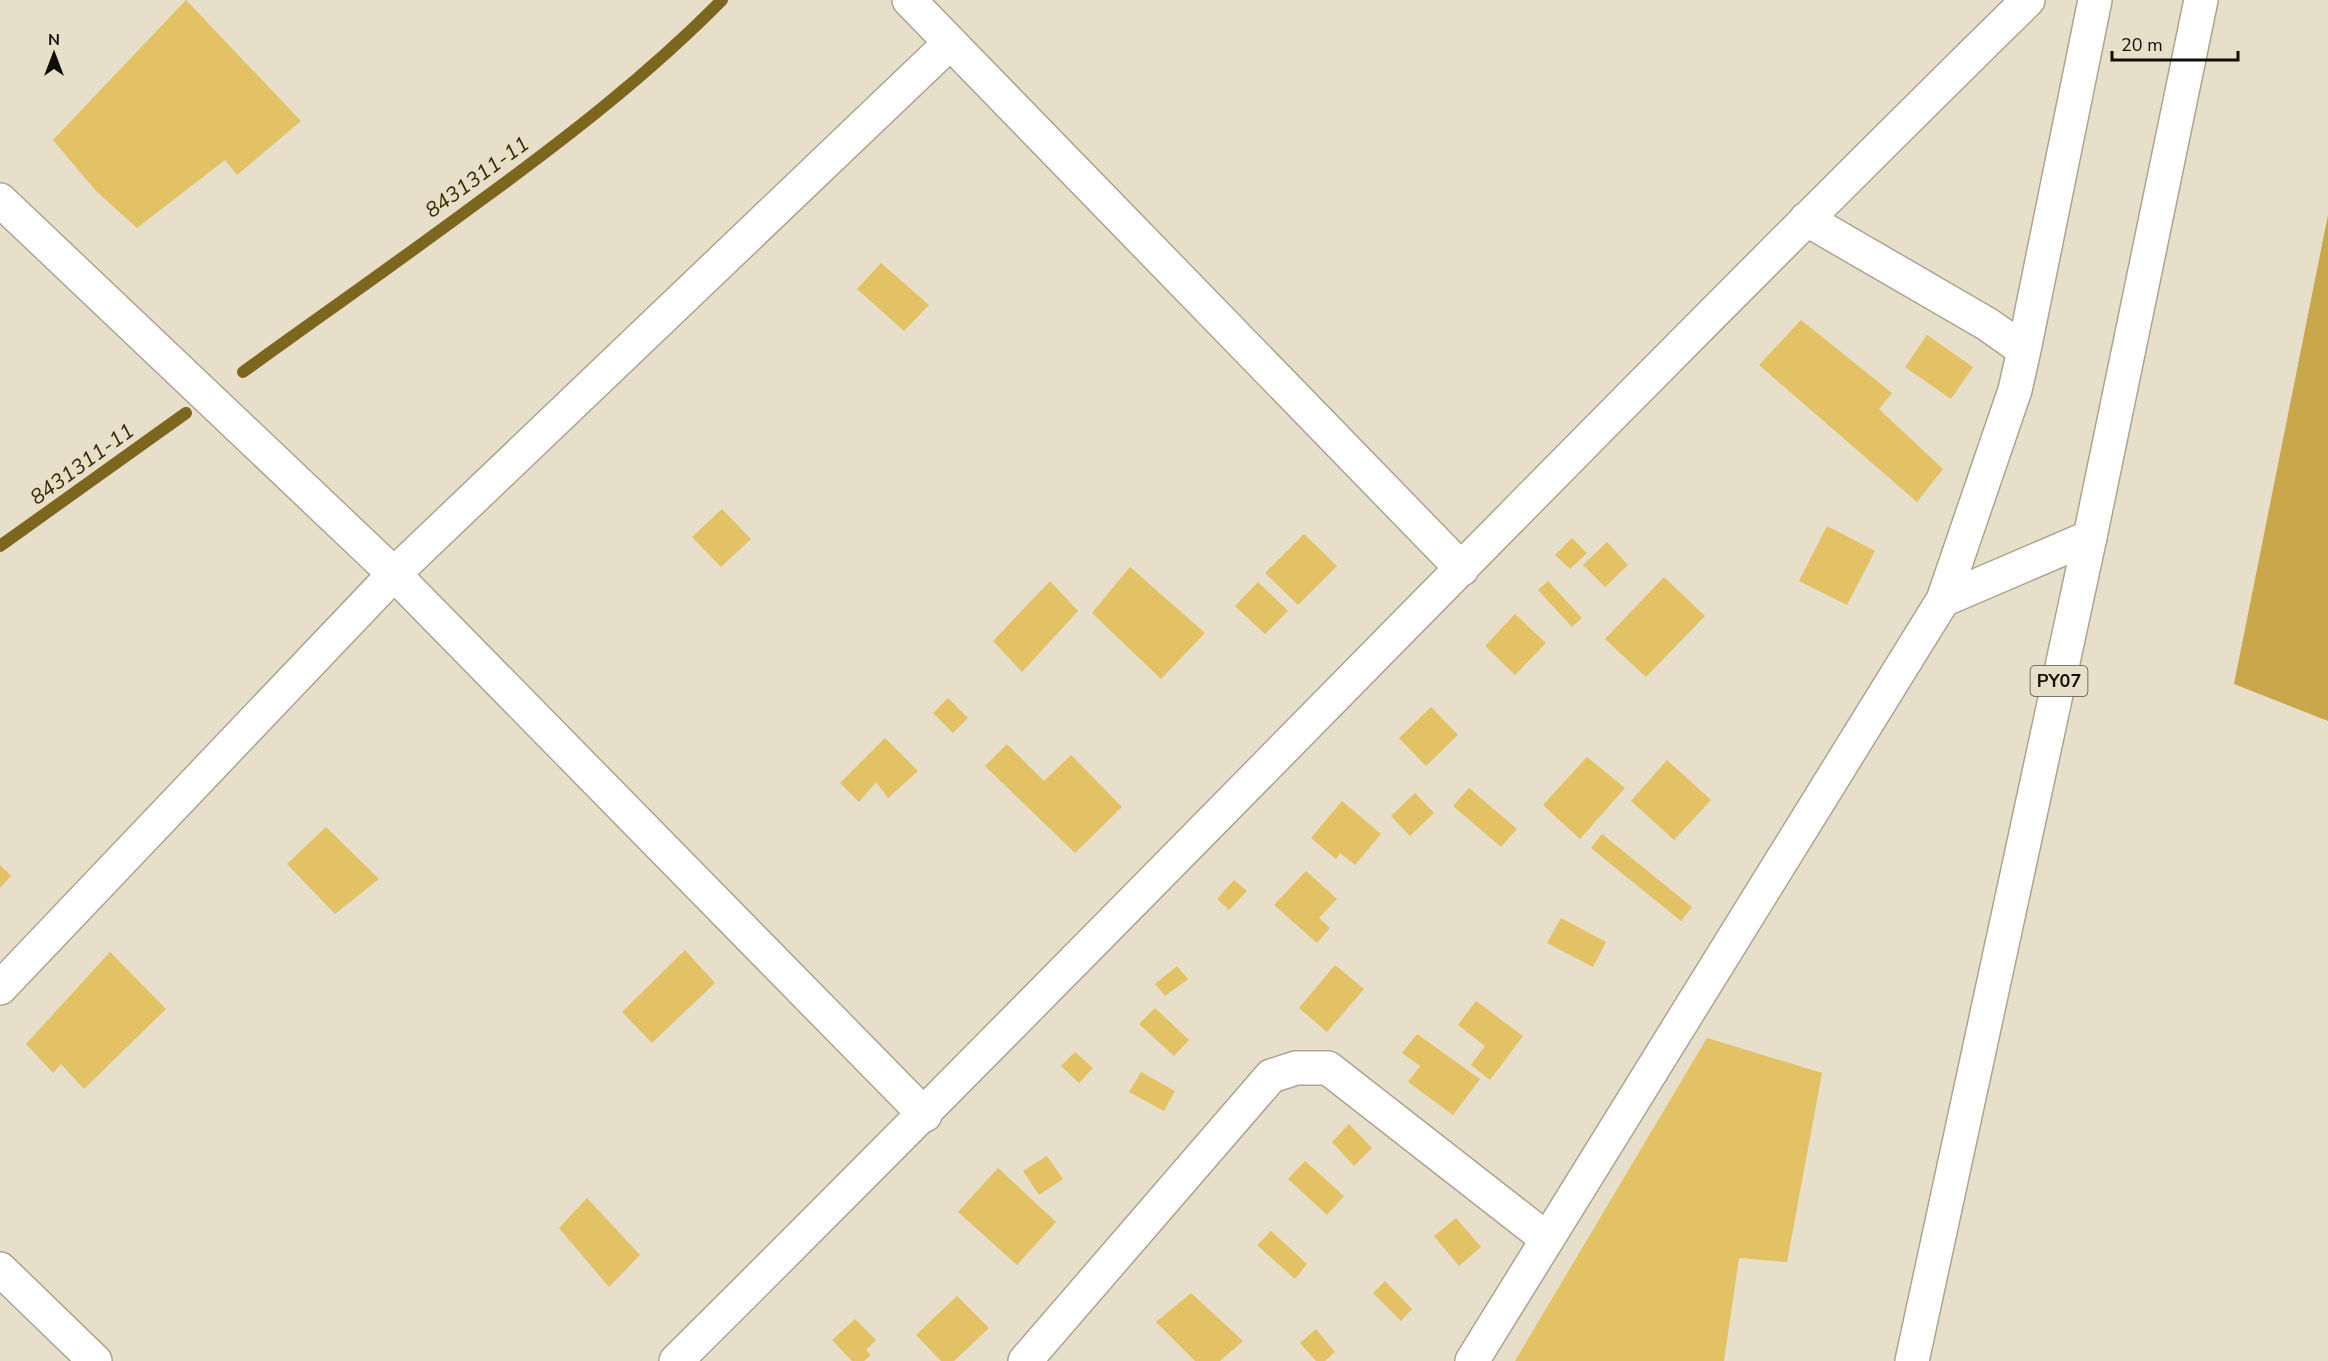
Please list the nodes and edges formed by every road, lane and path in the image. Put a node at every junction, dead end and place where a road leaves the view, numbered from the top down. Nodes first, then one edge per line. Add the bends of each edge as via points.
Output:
1 (909, 0) edge
2 (2028, 0) edge
3 (2096, 0) edge
4 (2201, 0) edge
5 (950, 43) junction
6 (0, 200) edge
7 (1806, 219) junction
8 (2024, 350) junction
9 (2090, 537) junction
10 (1462, 569) junction
11 (394, 574) junction
12 (1944, 600) junction
13 (0, 988) edge
14 (925, 1115) junction
15 (1547, 1239) junction
16 (0, 1269) edge
17 (95, 1361) edge
18 (676, 1361) edge
19 (1024, 1361) edge
20 (1472, 1361) edge
21 (1912, 1361) edge

1 - 5 main road
2 - 7 main road
3 - 8 main road
4 - 9 main road, PY07
5 - 10 main road
5 - 11 main road
6 - 11 main road
7 - 8 main road via 1987,324
7 - 10 main road
8 - 12 main road via 2015,390
9 - 12 main road
9 - 21 main road, PY07
10 - 14 main road
11 - 13 main road
11 - 14 main road
12 - 15 main road
14 - 18 main road
15 - 19 main road via 1328,1068 1296,1068 1271,1076
15 - 20 main road
16 - 17 main road

